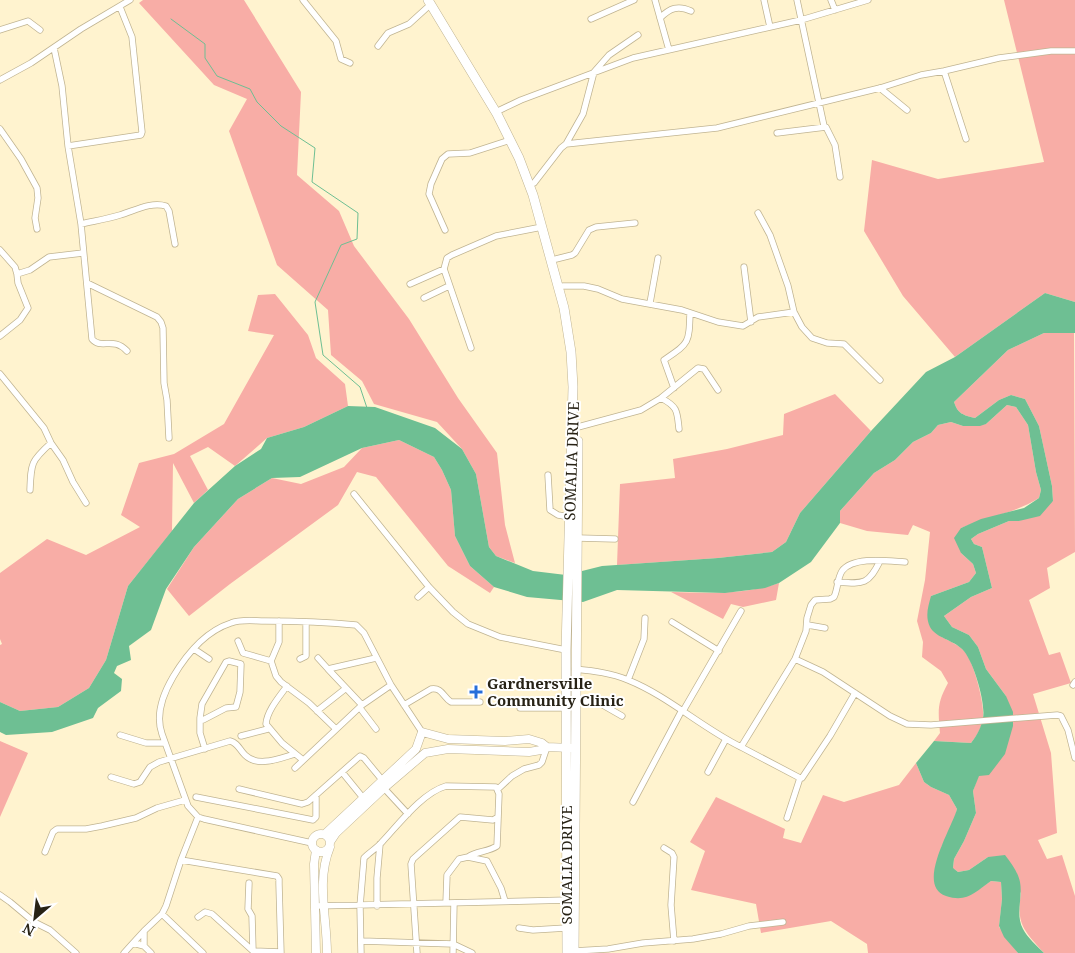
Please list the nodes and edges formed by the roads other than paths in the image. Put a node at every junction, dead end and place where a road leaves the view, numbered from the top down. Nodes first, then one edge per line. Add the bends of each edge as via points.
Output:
1 (303, 0) edge
2 (634, 0) edge
3 (655, 0) edge
4 (764, 0) edge
5 (797, 0) edge
6 (831, 0) edge
7 (868, 0) edge
8 (431, 1) edge
9 (125, 4) edge
10 (835, 10) junction
11 (691, 11) dead end
12 (660, 18) junction
13 (591, 19) dead end
14 (801, 20) junction
15 (770, 27) junction
16 (0, 30) edge
17 (40, 30) dead end
18 (638, 35) dead end
19 (378, 46) dead end
20 (54, 48) junction
21 (669, 50) junction
22 (1075, 51) edge
23 (350, 63) dead end
24 (944, 71) junction
25 (594, 72) junction
26 (0, 80) edge
27 (880, 88) junction
28 (819, 102) junction
29 (500, 110) junction
30 (907, 110) dead end
31 (824, 126) junction
32 (0, 128) edge
33 (777, 133) dead end
34 (966, 139) dead end
35 (510, 140) junction
36 (566, 144) junction
37 (68, 146) junction
38 (840, 176) dead end
39 (531, 184) junction
40 (758, 213) dead end
41 (635, 223) dead end
42 (81, 224) junction
43 (542, 227) junction
44 (37, 229) dead end
45 (445, 230) dead end
46 (175, 244) dead end
47 (0, 250) edge
48 (82, 252) junction
49 (658, 258) dead end
50 (556, 259) junction
51 (744, 267) dead end
52 (444, 269) junction
53 (17, 274) junction
54 (86, 283) junction
55 (410, 284) dead end
56 (449, 286) junction
57 (563, 286) junction
58 (424, 298) dead end
59 (650, 303) junction
60 (794, 312) junction
61 (690, 313) junction
62 (751, 322) junction
63 (0, 336) edge
64 (471, 348) dead end
65 (127, 351) dead end
66 (0, 374) edge
67 (880, 380) dead end
68 (2, 383) edge
69 (674, 388) junction
70 (718, 390) dead end
71 (661, 398) junction
72 (578, 426) junction
73 (680, 429) dead end
74 (170, 438) dead end
75 (51, 443) junction
76 (548, 475) dead end
77 (30, 490) dead end
78 (354, 494) dead end
79 (86, 503) dead end
80 (570, 517) junction
81 (578, 538) junction
82 (615, 539) dead end
83 (880, 561) junction
84 (905, 562) dead end
85 (573, 565) junction
86 (837, 582) junction
87 (429, 588) junction
88 (418, 597) dead end
89 (572, 609) junction
90 (741, 611) dead end
91 (645, 618) dead end
92 (279, 621) junction
93 (306, 622) junction
94 (672, 622) dead end
95 (808, 625) junction
96 (825, 628) dead end
97 (238, 641) dead end
98 (194, 648) junction
99 (566, 650) junction
100 (719, 651) junction
101 (243, 653) junction
102 (318, 658) dead end
103 (376, 658) junction
104 (209, 659) dead end
105 (300, 659) dead end
106 (795, 659) junction
107 (271, 661) junction
108 (241, 664) junction
109 (328, 669) junction
110 (576, 669) junction
111 (628, 680) junction
112 (391, 685) junction
113 (287, 686) junction
114 (345, 689) junction
115 (856, 693) junction
116 (575, 701) junction
117 (480, 702) dead end
118 (404, 705) junction
119 (361, 706) junction
120 (520, 708) dead end
121 (566, 708) junction
122 (317, 711) junction
123 (682, 711) junction
124 (622, 716) dead end
125 (200, 718) junction
126 (268, 729) junction
127 (336, 729) junction
128 (376, 729) dead end
129 (422, 732) junction
130 (120, 735) dead end
131 (240, 736) dead end
132 (448, 739) junction
133 (726, 740) junction
134 (505, 741) junction
135 (165, 743) junction
136 (547, 747) junction
137 (741, 747) junction
138 (571, 748) junction
139 (205, 749) junction
140 (416, 749) junction
141 (448, 749) junction
142 (505, 751) junction
143 (425, 753) junction
144 (295, 754) junction
145 (1075, 758) edge
146 (171, 760) junction
147 (303, 760) junction
148 (295, 768) dead end
149 (342, 772) junction
150 (708, 772) dead end
151 (111, 778) dead end
152 (800, 778) junction
153 (382, 784) junction
154 (239, 789) dead end
155 (498, 789) junction
156 (316, 795) junction
157 (196, 797) dead end
158 (364, 799) junction
159 (185, 800) junction
160 (633, 802) dead end
161 (408, 814) junction
162 (198, 817) junction
163 (498, 817) junction
164 (788, 818) dead end
165 (325, 834) junction
166 (330, 844) junction
167 (380, 844) junction
168 (314, 846) junction
169 (664, 848) dead end
170 (45, 852) dead end
171 (468, 856) junction
172 (181, 860) junction
173 (249, 883) dead end
174 (0, 896) edge
175 (505, 900) junction
176 (570, 900) junction
177 (446, 903) junction
178 (454, 903) junction
179 (413, 904) junction
180 (319, 906) junction
181 (360, 906) junction
182 (378, 906) junction
183 (162, 914) junction
184 (198, 917) dead end
185 (783, 922) dead end
186 (519, 928) dead end
187 (566, 928) junction
188 (144, 931) junction
189 (362, 941) junction
190 (674, 942) junction
191 (133, 943) junction
192 (417, 943) junction
193 (453, 944) junction
194 (144, 946) junction
195 (253, 951) junction
196 (281, 952) edge
197 (571, 952) edge
198 (76, 953) edge
199 (124, 953) edge
200 (152, 953) edge
201 (203, 953) edge
202 (316, 953) edge
203 (327, 953) edge
204 (361, 953) edge
205 (417, 953) edge
206 (453, 953) edge
207 (472, 953) edge

1 - 23 street via 336,41 342,59
2 - 13 street
3 - 12 street
4 - 15 street
5 - 14 street
6 - 10 street
7 - 10 street
8 - 19 street via 409,24 388,33
8 - 29 main road, SOMALIA DRIVE via 475,65
8 - 35 main road, SOMALIA DRIVE
9 - 20 street
9 - 37 street via 132,37 141,135
10 - 14 street
11 - 12 street via 677,7
12 - 21 street
14 - 15 street
14 - 28 street
15 - 21 street
16 - 17 street via 28,21
18 - 25 street via 608,55
20 - 26 street
20 - 37 street via 62,86
21 - 25 street
22 - 24 street via 999,58
24 - 27 street
24 - 34 street
25 - 29 street
25 - 36 street via 583,114
27 - 28 street
27 - 30 street
28 - 31 street
28 - 36 street via 717,128
29 - 39 main road, SOMALIA DRIVE
31 - 33 street
31 - 38 street via 835,145
32 - 44 street via 37,188
35 - 39 main road, SOMALIA DRIVE
35 - 45 street via 470,153 444,156 429,194
36 - 39 street
37 - 42 street
39 - 43 main road, SOMALIA DRIVE
39 - 50 main road, SOMALIA DRIVE
40 - 60 street via 770,235
41 - 50 street via 589,230 575,253
42 - 46 street via 142,207 162,205 169,211
42 - 48 street
43 - 52 street via 496,236 447,258
43 - 80 main road, SOMALIA DRIVE via 561,291 571,352
47 - 53 street
48 - 53 street via 49,258
48 - 54 street
49 - 59 street
50 - 57 main road, SOMALIA DRIVE
51 - 62 street
52 - 55 street
52 - 56 street
53 - 63 street via 27,310
54 - 65 street via 93,340 102,344 116,343
54 - 74 street via 161,322
56 - 58 street
56 - 64 street
57 - 59 street via 584,286 622,299
57 - 72 main road, SOMALIA DRIVE via 576,354
59 - 61 street
60 - 62 street via 758,316
60 - 67 street via 809,336 827,344 844,344
61 - 62 street via 727,324 743,326
61 - 69 street via 686,344 664,360
66 - 68 street
68 - 75 street via 33,414
69 - 70 street via 702,368
69 - 71 street
71 - 72 street via 632,413
71 - 73 street via 677,410
72 - 81 main road, SOMALIA DRIVE
75 - 77 street via 31,466
75 - 79 street
76 - 80 street via 550,510
78 - 87 street
80 - 85 main road, SOMALIA DRIVE
81 - 82 street
81 - 85 main road, SOMALIA DRIVE
83 - 84 street
83 - 86 street via 849,564
83 - 86 street via 869,580
85 - 89 main road, SOMALIA DRIVE
86 - 95 street via 834,597 812,602
87 - 88 street
87 - 99 street via 453,612 482,631 528,644
89 - 99 main road, SOMALIA DRIVE
89 - 110 main road, SOMALIA DRIVE
90 - 100 street
91 - 111 street via 644,638
92 - 93 street
92 - 98 street via 230,623
92 - 107 street via 279,642
93 - 103 street via 356,625 364,633
93 - 105 street via 306,656
94 - 100 street
95 - 96 street
95 - 106 street
97 - 101 street
98 - 104 street
98 - 135 street via 179,667 164,696 159,725
99 - 121 main road, SOMALIA DRIVE
100 - 123 street
101 - 107 street
101 - 108 street
102 - 109 street
103 - 109 street
103 - 112 street
106 - 115 street
106 - 137 street
107 - 113 street via 276,676
108 - 125 street via 226,662 202,704
108 - 125 street via 236,707 226,708 203,720
109 - 114 street
110 - 111 street via 603,672
110 - 116 main road, SOMALIA DRIVE
111 - 123 street
112 - 118 street
112 - 119 street
113 - 122 street
113 - 126 street via 266,720
114 - 119 street
114 - 122 street
115 - 145 street via 907,724 1060,716 1068,730
115 - 152 street
116 - 124 street via 601,704
116 - 138 main road, SOMALIA DRIVE
117 - 118 street via 451,702 436,688
118 - 129 street
119 - 127 street
119 - 128 street
120 - 121 street
121 - 138 main road, SOMALIA DRIVE
122 - 127 street
123 - 133 street
123 - 160 street
125 - 139 street
126 - 131 street
126 - 144 street
127 - 147 street
129 - 132 street
129 - 140 street
130 - 135 street via 146,743
132 - 134 street
132 - 141 street
133 - 137 street
133 - 150 street
134 - 136 street via 528,739
134 - 142 street
135 - 146 street
136 - 138 street
136 - 142 street via 535,751
136 - 155 street via 540,765 524,769
137 - 152 street
138 - 176 main road, SOMALIA DRIVE
139 - 144 street via 230,741 251,759 266,761
139 - 146 street
140 - 143 street
140 - 153 street
141 - 142 street
141 - 143 street
143 - 153 street
144 - 147 street
146 - 151 street via 150,767 140,782 134,784
146 - 159 street
147 - 148 street
149 - 153 street via 360,756
149 - 156 street
149 - 158 street
152 - 164 street
153 - 158 street
153 - 161 street
153 - 166 street via 336,832
154 - 156 street via 302,804
155 - 161 street via 446,786
155 - 163 street
156 - 157 street via 316,817 313,820
158 - 165 street
159 - 162 street
159 - 170 street via 136,818 102,826 57,829
161 - 167 street
162 - 168 street
162 - 172 street
163 - 171 street via 497,846
163 - 179 street via 493,820 460,817 413,859
165 - 166 street
165 - 168 street via 316,835
166 - 168 street via 325,851
166 - 180 street
167 - 181 street via 364,858
167 - 182 street
168 - 180 street
169 - 190 street via 674,857 671,905
171 - 175 street via 488,861
171 - 177 street via 459,859 447,875
172 - 183 street
172 - 196 street via 277,876
173 - 195 street via 248,909 252,916
174 - 198 street via 50,930
175 - 176 street
175 - 178 street
176 - 187 main road, SOMALIA DRIVE
176 - 197 main road, SOMALIA DRIVE
177 - 178 street
177 - 179 street
178 - 193 street
179 - 182 street
179 - 192 street
180 - 181 street
180 - 202 street
180 - 203 street
181 - 182 street
181 - 189 street
183 - 188 street
183 - 201 street
184 - 195 street via 205,912 212,914
185 - 190 street
186 - 187 street
187 - 197 main road, SOMALIA DRIVE
188 - 191 street
188 - 194 street
189 - 192 street
189 - 204 street
190 - 197 street
191 - 194 street
191 - 199 street
192 - 193 street
192 - 205 street
193 - 206 street
193 - 207 street
194 - 200 street
195 - 196 street

